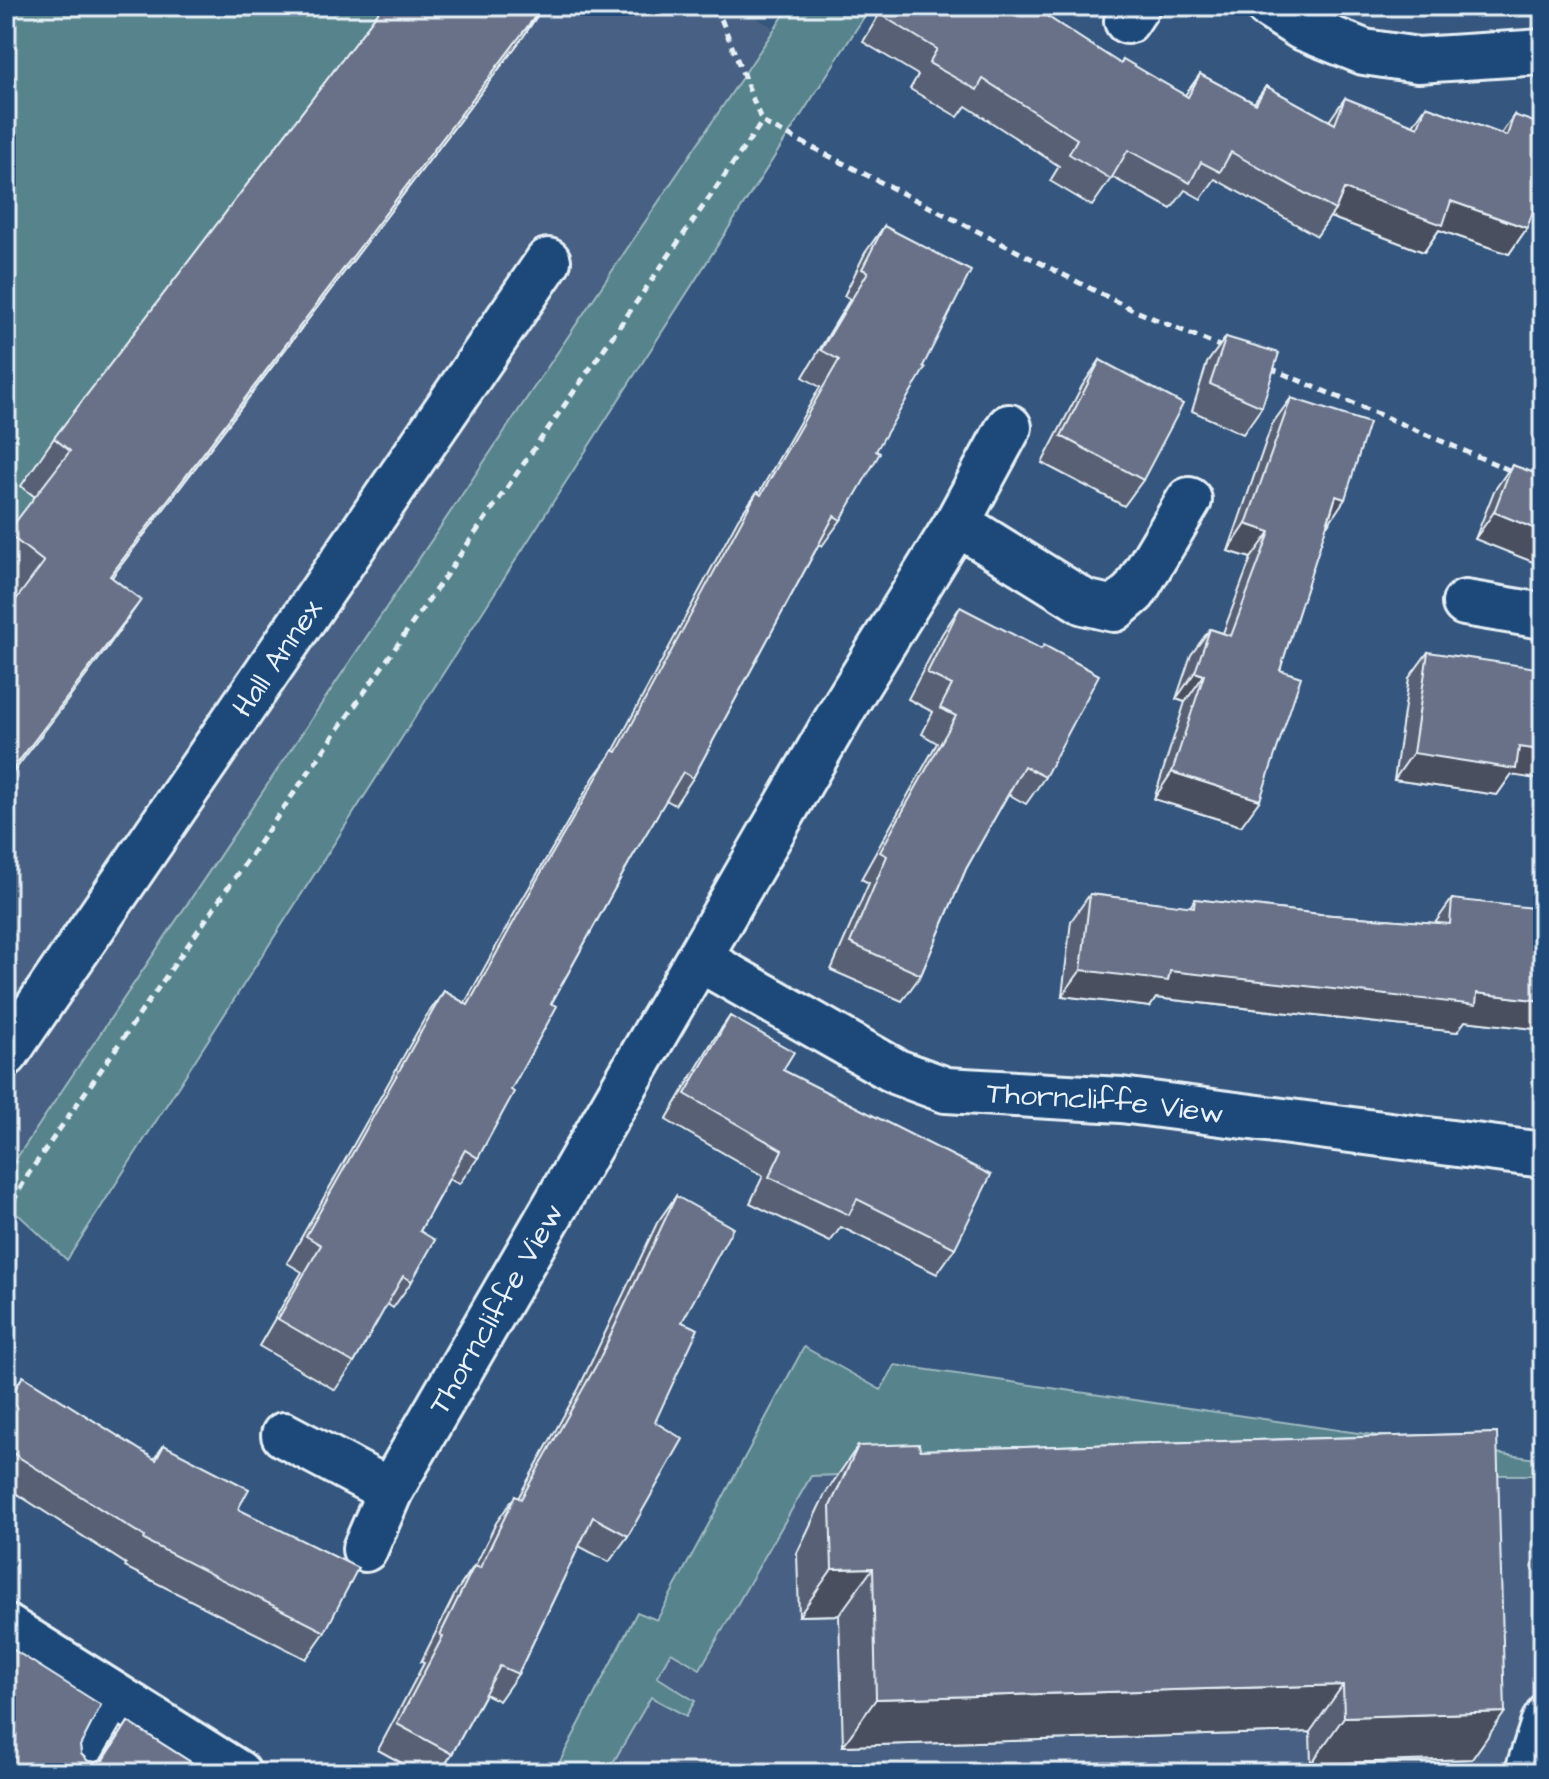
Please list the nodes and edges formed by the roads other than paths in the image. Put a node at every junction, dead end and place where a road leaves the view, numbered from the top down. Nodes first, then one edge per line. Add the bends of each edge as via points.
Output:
1 (1268, 6) edge
2 (1543, 52) edge
3 (548, 261) dead end
4 (1009, 427) dead end
5 (1189, 500) dead end
6 (957, 523) junction
7 (1465, 603) dead end
8 (1543, 616) edge
9 (699, 959) junction
10 (6, 1054) edge
11 (1543, 1155) edge
12 (284, 1435) dead end
13 (390, 1491) junction
14 (365, 1549) dead end
15 (6, 1627) edge
16 (120, 1699) junction
17 (1543, 1707) edge
18 (77, 1773) edge
19 (238, 1773) edge
20 (1518, 1773) edge

1 - 2 street via 1301,27 1364,52 1418,60
3 - 10 street, Hall Annex
4 - 6 street, Thorncliffe View
5 - 6 street via 1134,592 1114,609 1084,602
6 - 9 street, Thorncliffe View
7 - 8 street
9 - 11 street, Thorncliffe View via 897,1072 946,1090 1121,1100
9 - 13 street, Thorncliffe View
12 - 13 street
13 - 14 street, Thorncliffe View
15 - 16 street
16 - 18 lane
16 - 19 street
17 - 20 lane

